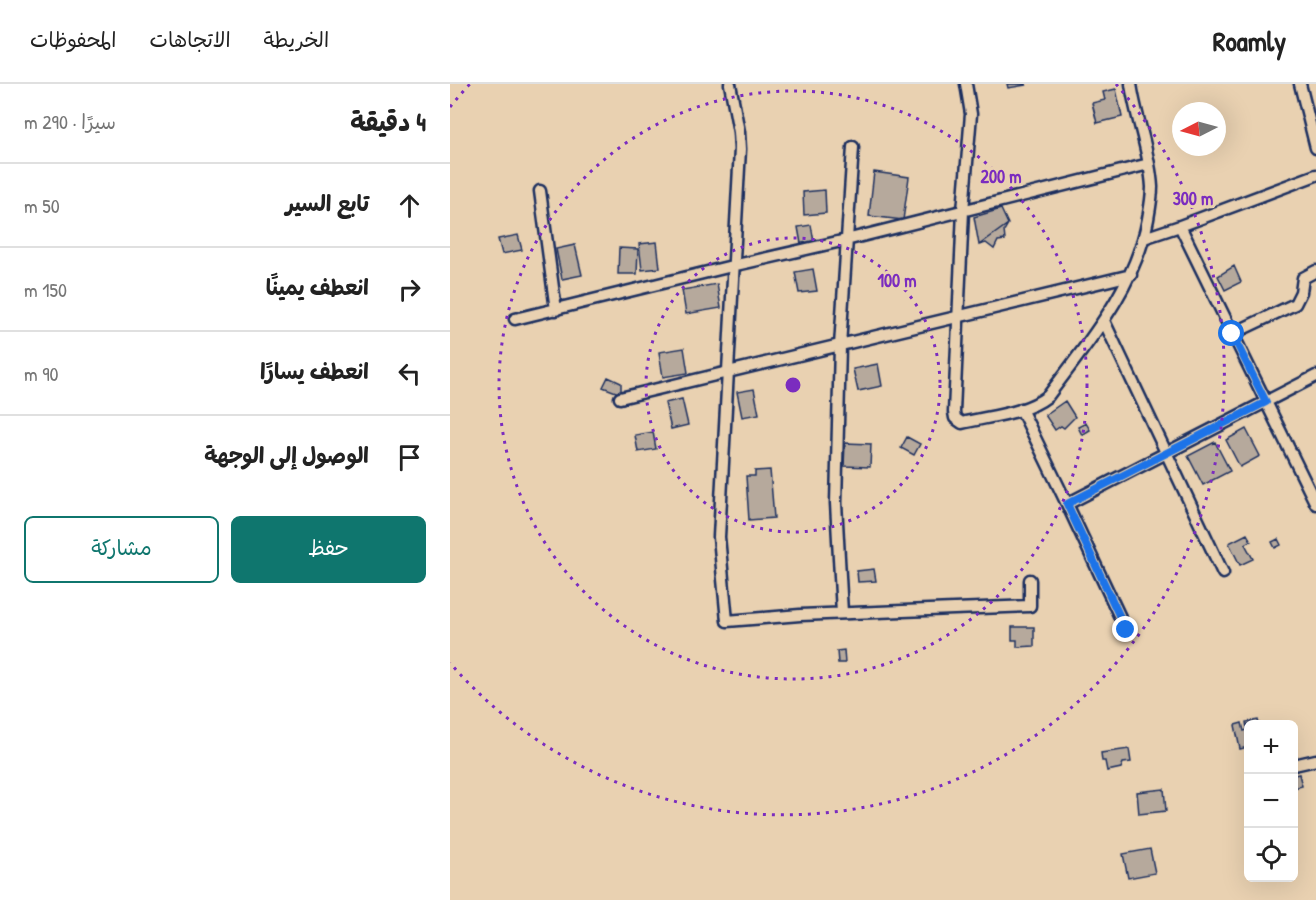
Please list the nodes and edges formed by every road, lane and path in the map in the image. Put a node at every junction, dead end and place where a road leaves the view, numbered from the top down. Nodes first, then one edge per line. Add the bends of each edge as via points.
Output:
1 (730, 84) edge
2 (966, 84) edge
3 (1131, 84) edge
4 (1300, 84) edge
5 (853, 147) dead end
6 (1316, 148) edge
7 (1149, 164) junction
8 (1316, 175) edge
9 (540, 191) dead end
10 (963, 210) junction
11 (1180, 226) junction
12 (1144, 238) junction
13 (846, 240) junction
14 (732, 266) junction
15 (1316, 271) edge
16 (1131, 275) junction
17 (556, 309) junction
18 (958, 317) junction
19 (515, 319) dead end
20 (1104, 321) junction
21 (1232, 334) junction
22 (840, 346) junction
23 (726, 373) junction
24 (1316, 376) edge
25 (620, 398) dead end
26 (1266, 402) junction
27 (1021, 409) junction
28 (1167, 452) junction
29 (1067, 504) junction
30 (1316, 504) edge
31 (1223, 573) dead end
32 (1030, 580) dead end
33 (842, 613) junction
34 (1126, 630) dead end
35 (1316, 760) edge
36 (1298, 764) edge

1 - 14 street via 740,149
2 - 10 street via 970,114
3 - 7 street
4 - 6 street
5 - 13 street
7 - 10 street
7 - 12 street via 1152,189
8 - 11 street
9 - 17 street
10 - 13 street
10 - 18 street
11 - 12 street
11 - 21 street
12 - 16 street
13 - 14 street
13 - 22 street
14 - 17 street
14 - 23 street
15 - 21 street via 1303,278 1295,304
16 - 18 street
16 - 20 street
17 - 19 street
18 - 22 street
18 - 27 street via 955,418 962,423
20 - 27 street via 1048,396
20 - 28 street
21 - 26 street
22 - 23 street
22 - 33 street via 836,503
23 - 25 street
23 - 33 street via 719,537 727,621
24 - 26 street
26 - 28 street
26 - 30 street
27 - 29 street
28 - 29 street
28 - 31 street
29 - 34 street
32 - 33 street via 1030,606
35 - 36 street

